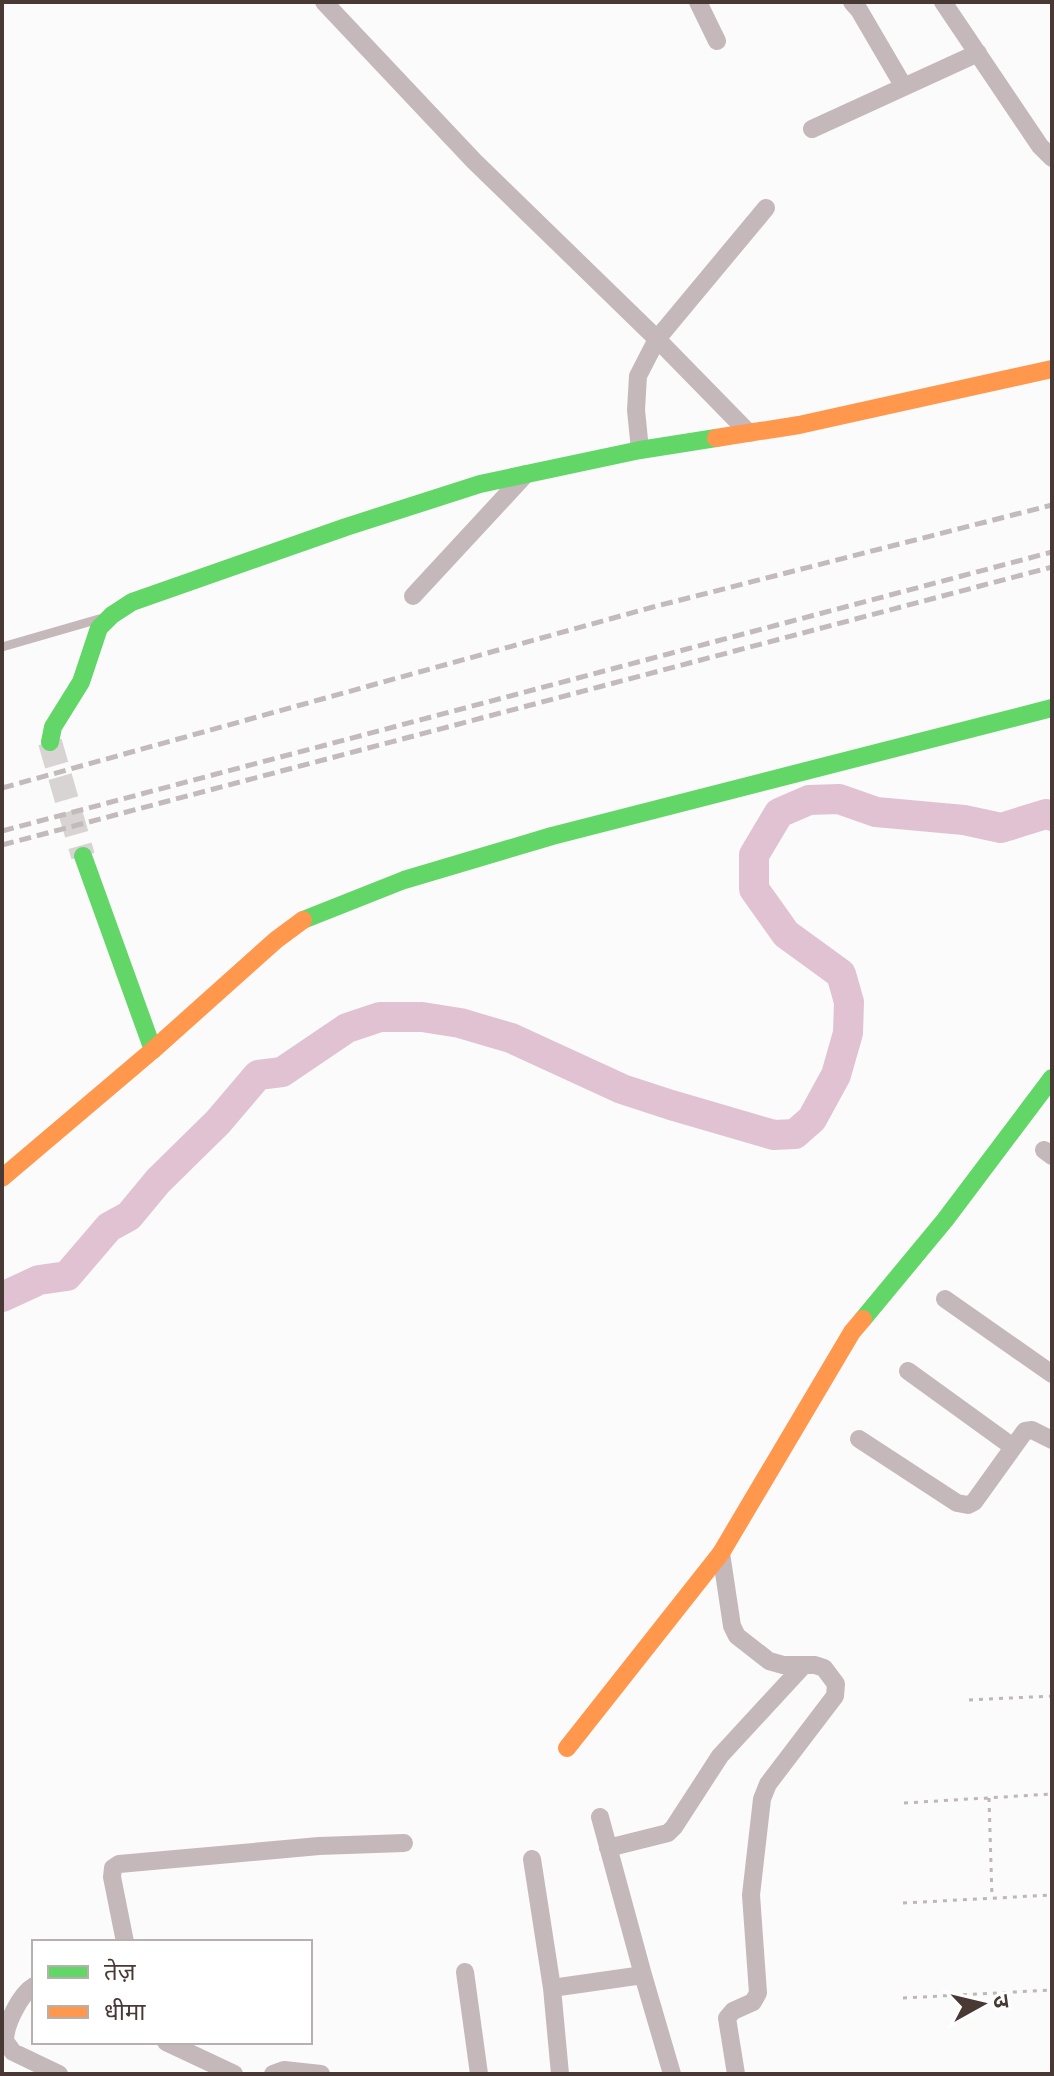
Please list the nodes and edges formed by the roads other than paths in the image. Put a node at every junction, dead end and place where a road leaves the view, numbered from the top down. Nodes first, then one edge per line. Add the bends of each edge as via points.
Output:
1 (324, 2) edge
2 (698, 2) edge
3 (852, 2) edge
4 (943, 2) edge
5 (717, 41) dead end
6 (978, 53) junction
7 (904, 87) junction
8 (812, 129) dead end
9 (1052, 158) edge
10 (766, 208) dead end
11 (657, 339) junction
12 (1052, 369) edge
13 (749, 433) junction
14 (640, 450) junction
15 (526, 474) junction
16 (413, 596) dead end
17 (112, 615) junction
18 (2, 647) edge
19 (1052, 708) edge
20 (50, 742) tunnel mouth
21 (83, 856) tunnel mouth
22 (153, 1050) junction
23 (1052, 1078) edge
24 (2, 1178) edge
25 (945, 1299) dead end
26 (908, 1371) dead end
27 (1052, 1374) edge
28 (859, 1439) dead end
29 (1052, 1440) edge
30 (1013, 1447) junction
31 (721, 1553) junction
32 (804, 1665) junction
33 (567, 1748) dead end
34 (600, 1817) dead end
35 (404, 1843) dead end
36 (608, 1848) junction
37 (532, 1859) dead end
38 (125, 1940) edge
39 (465, 1972) dead end
40 (643, 1975) junction
41 (32, 1986) edge
42 (552, 1988) junction
43 (170, 2044) edge
44 (59, 2074) edge
45 (234, 2074) edge
46 (273, 2074) edge
47 (321, 2074) edge
48 (479, 2074) edge
49 (560, 2074) edge
50 (672, 2074) edge
51 (736, 2074) edge

1 - 11 street via 474,161
2 - 5 street
3 - 7 street
4 - 6 street
6 - 7 street
6 - 9 street
7 - 8 street
10 - 11 street
11 - 13 street
11 - 14 street via 638,376
12 - 13 street
13 - 14 street
14 - 15 street
15 - 16 street
15 - 17 street via 346,527 132,602
17 - 18 lane
17 - 20 street via 99,628 81,682 53,727
19 - 22 street via 552,836 404,880 306,918
21 - 22 street
22 - 24 street
23 - 31 street via 852,1332
25 - 27 street
26 - 30 street
28 - 30 street via 962,1505 974,1502
29 - 30 street via 1027,1430
31 - 32 street via 737,1636 776,1664
31 - 33 street
32 - 36 street via 720,1756 668,1833
32 - 51 street via 824,1668 832,1676 835,1696 762,1799 751,1895 758,1993 727,2018
34 - 36 street
35 - 38 street via 116,1865 112,1877
36 - 40 street
37 - 42 street
39 - 48 street
40 - 42 street
40 - 50 street
41 - 44 street via 7,2027 5,2041 13,2052
42 - 49 street
43 - 45 street
46 - 47 street

